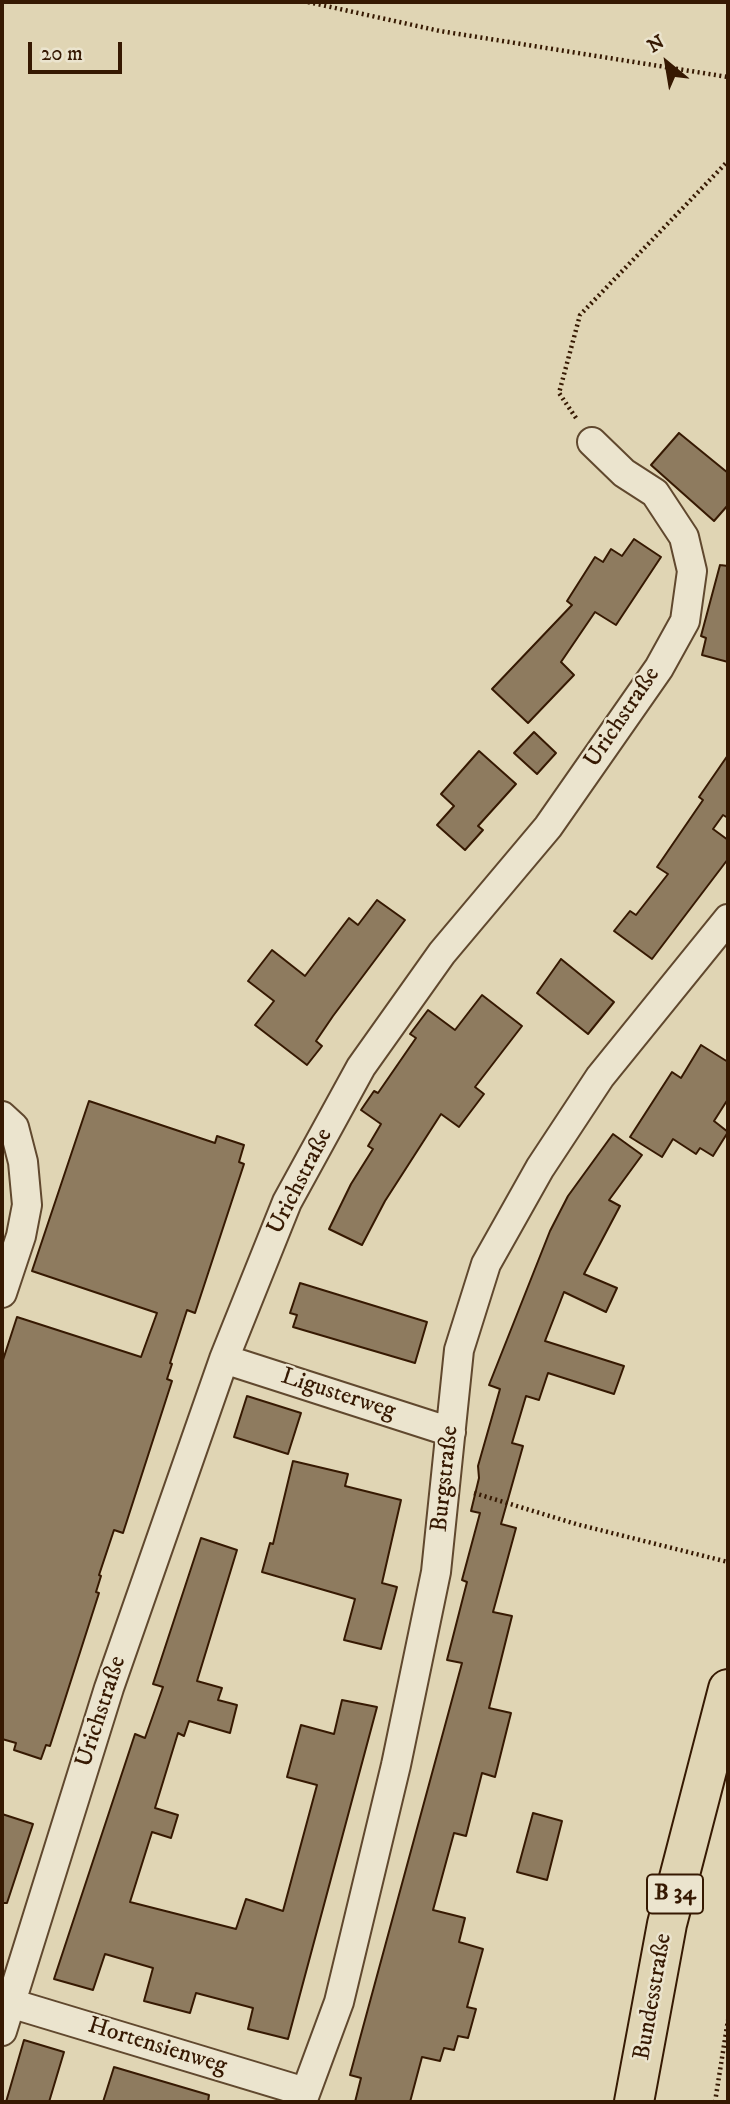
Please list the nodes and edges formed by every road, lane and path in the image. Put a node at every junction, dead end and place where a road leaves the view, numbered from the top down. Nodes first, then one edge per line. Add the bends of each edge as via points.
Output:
1 (308, 2) edge
2 (728, 77) edge
3 (728, 161) edge
4 (592, 442) joint
5 (728, 919) edge
6 (2, 1116) edge
7 (2, 1293) edge
8 (224, 1359) junction
9 (451, 1432) junction
10 (443, 1483) junction
11 (728, 1562) edge
12 (728, 1689) edge
13 (10, 2003) junction
14 (728, 2020) edge
15 (2, 2031) edge
16 (303, 2097) edge
17 (634, 2102) edge
18 (715, 2102) edge

1 - 2 path via 440,31
3 - 4 path via 580,315 559,393
4 - 8 street, Urichstraße via 624,473 655,493 684,537 692,571 685,621 659,668 548,827 442,953 361,1067 286,1202
5 - 9 street, Burgstraße via 600,1077 540,1168 486,1264 458,1350
6 - 7 street via 14,1127 27,1205
8 - 9 street, Ligusterweg
8 - 13 street, Urichstraße via 108,1688
9 - 10 street, Burgstraße
10 - 11 path via 576,1524
10 - 16 street, Burgstraße via 436,1572 396,1765 339,2002
12 - 17 main road, Bundesstraße / B 34 via 667,1924
13 - 15 street, Urichstraße
13 - 16 street, Hortensienweg
14 - 18 path

